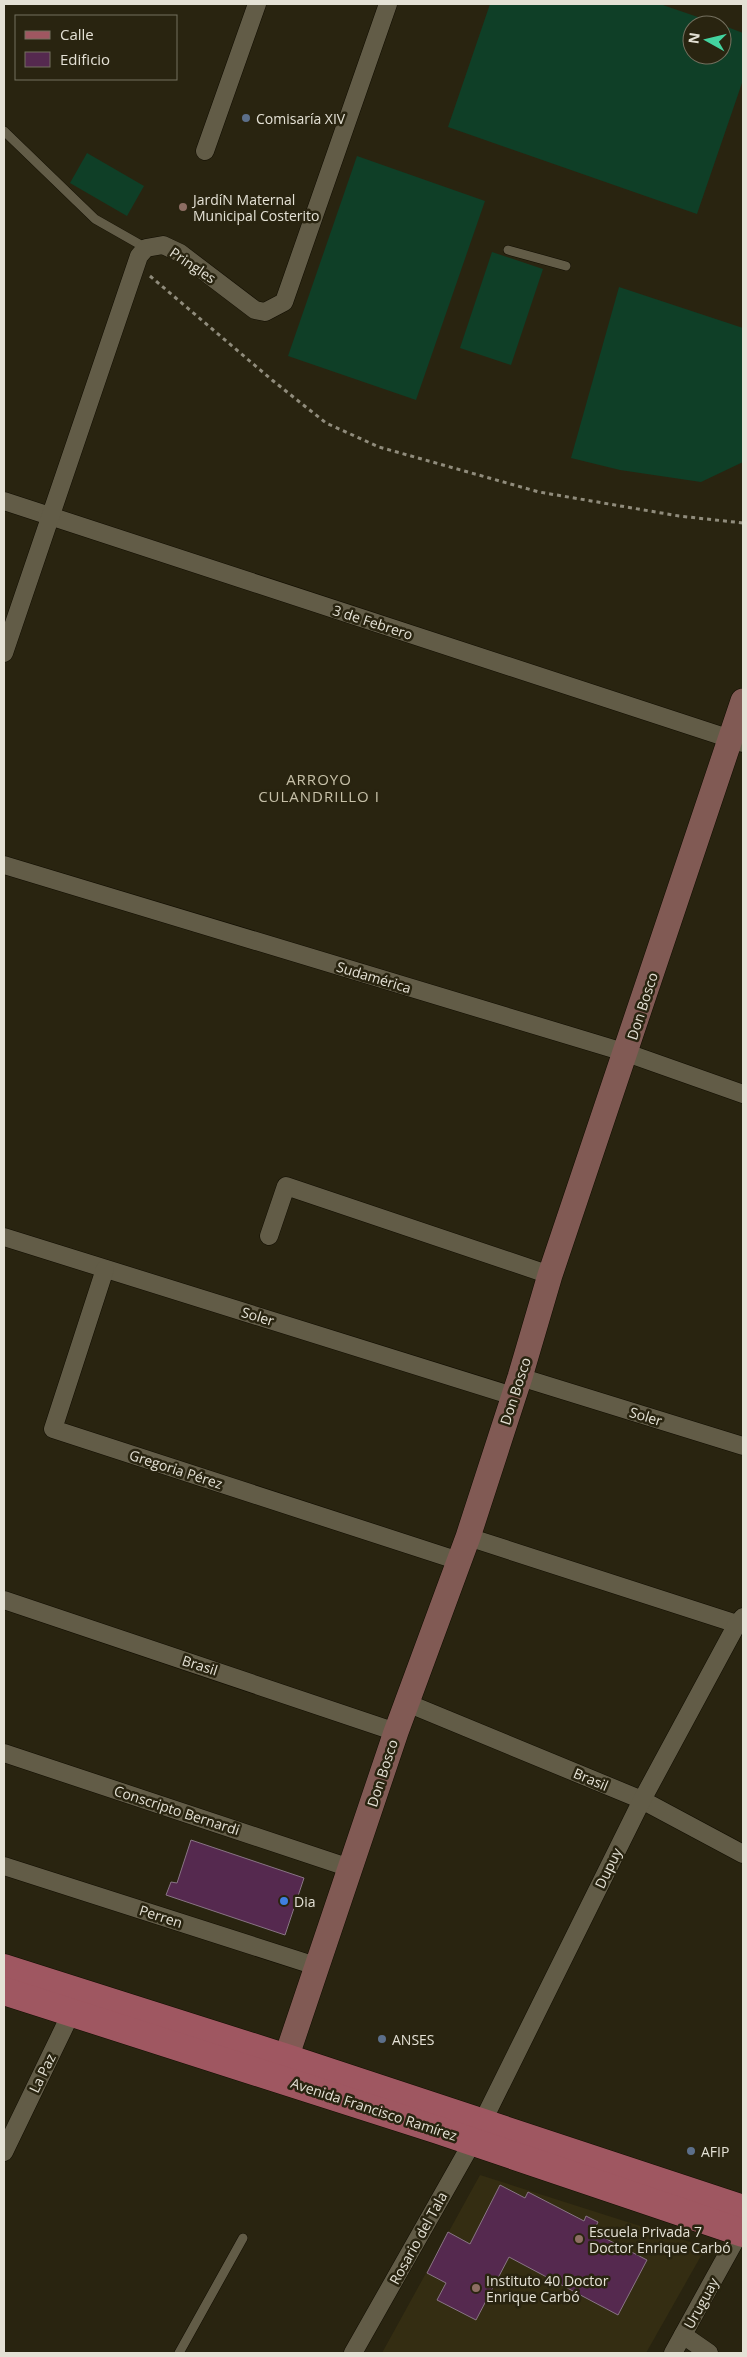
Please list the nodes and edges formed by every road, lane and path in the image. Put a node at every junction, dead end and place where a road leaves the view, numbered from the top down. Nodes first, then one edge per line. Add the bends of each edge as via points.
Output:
1 (257, 4) edge
2 (388, 4) edge
3 (4, 131) edge
4 (205, 151) dead end
5 (146, 248) junction
6 (508, 250) dead end
7 (136, 264) junction
8 (566, 266) dead end
9 (4, 501) edge
10 (50, 516) junction
11 (743, 523) edge
12 (4, 653) edge
13 (743, 701) edge
14 (737, 741) edge
15 (4, 865) edge
16 (627, 1053) junction
17 (743, 1094) edge
18 (269, 1236) dead end
19 (4, 1237) edge
20 (105, 1269) junction
21 (550, 1275) junction
22 (517, 1386) junction
23 (743, 1446) edge
24 (468, 1537) junction
25 (459, 1561) junction
26 (4, 1600) edge
27 (740, 1621) edge
28 (407, 1703) junction
29 (396, 1732) junction
30 (4, 1753) edge
31 (642, 1800) junction
32 (743, 1854) edge
33 (4, 1866) edge
34 (350, 1868) junction
35 (318, 1967) junction
36 (4, 1968) edge
37 (4, 1991) edge
38 (76, 2003) junction
39 (283, 2068) junction
40 (477, 2132) junction
41 (4, 2152) edge
42 (743, 2225) edge
43 (243, 2238) dead end
44 (683, 2335) junction
45 (179, 2353) edge
46 (353, 2353) edge
47 (673, 2353) edge
48 (709, 2353) edge

1 - 4 street
2 - 5 street, Pringles via 284,302 265,312 256,310 180,253 163,246
3 - 5 lane via 95,219
5 - 7 street
6 - 8 lane
7 - 10 street
7 - 11 path via 326,423 380,447 539,492 679,516
9 - 10 street, 3 de Febrero
10 - 12 street
10 - 14 street, 3 de Febrero
13 - 14 main road, Don Bosco
14 - 16 main road, Don Bosco
15 - 16 street, Sudamérica
16 - 17 street, Sudamérica
16 - 21 main road, Don Bosco
18 - 21 street via 286,1186
19 - 20 street, Soler
20 - 22 street, Soler
20 - 25 street, Gregoria Pérez via 53,1429
21 - 22 main road, Don Bosco
22 - 23 street, Soler
22 - 24 main road, Don Bosco
24 - 25 main road, Don Bosco
24 - 27 street
25 - 28 main road, Don Bosco
26 - 29 street, Brasil
27 - 31 street, Dupuy
28 - 29 main road, Don Bosco
28 - 31 street, Brasil
29 - 34 main road, Don Bosco
30 - 34 street, Conscripto Bernardi
31 - 32 street, Brasil
31 - 40 street, Dupuy
33 - 35 street, Perren
34 - 35 main road, Don Bosco
35 - 39 main road, Don Bosco
36 - 38 main road, Avenida Francisco Ramírez
37 - 38 main road, Avenida Francisco Ramírez
38 - 39 main road, Avenida Francisco Ramírez
38 - 41 street, La Paz
39 - 40 main road, Avenida Francisco Ramírez
40 - 42 main road, Avenida Francisco Ramírez
40 - 46 street, Rosario del Tala
42 - 44 street, Uruguay
43 - 45 lane
44 - 47 street, Uruguay
44 - 48 street

